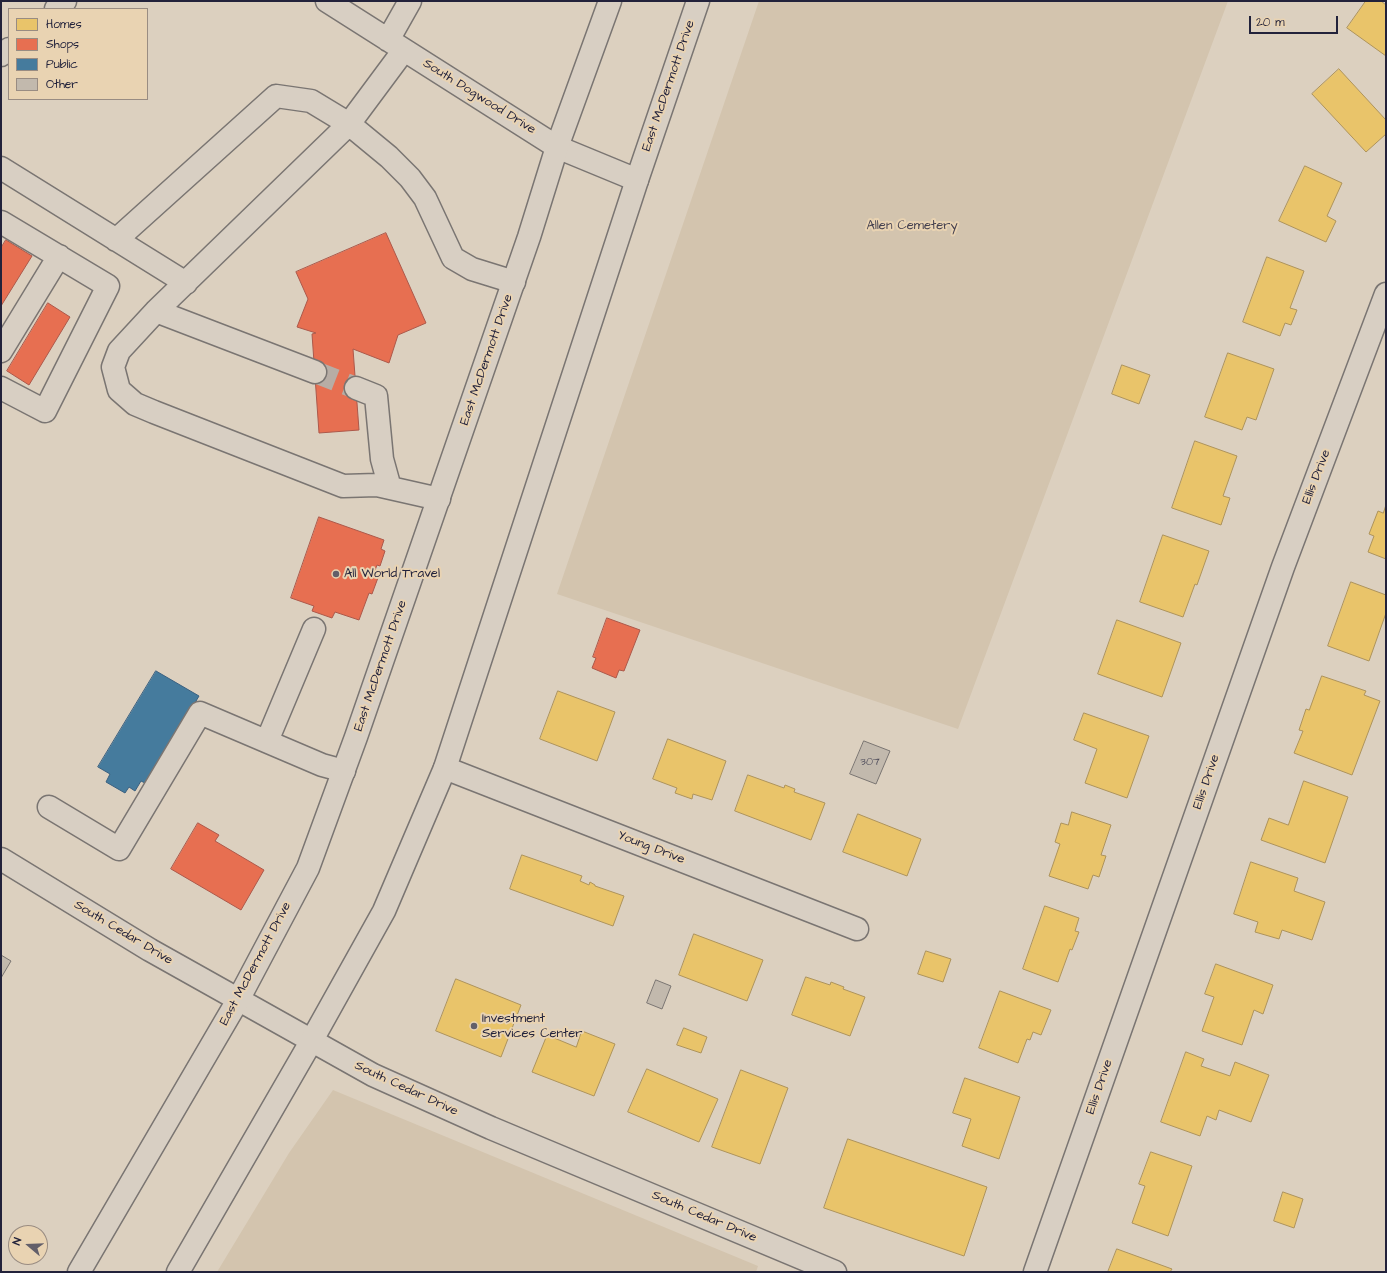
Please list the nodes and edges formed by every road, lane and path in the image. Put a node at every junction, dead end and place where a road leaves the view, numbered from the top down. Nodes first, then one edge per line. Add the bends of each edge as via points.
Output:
1 (65, 1) edge
2 (327, 1) edge
3 (410, 1) edge
4 (610, 1) edge
5 (698, 1) edge
6 (57, 8) edge
7 (396, 45) junction
8 (349, 124) junction
9 (557, 147) junction
10 (1, 168) edge
11 (637, 180) junction
12 (1, 222) edge
13 (116, 240) junction
14 (59, 256) junction
15 (514, 282) junction
16 (186, 283) junction
17 (1386, 294) edge
18 (156, 311) junction
19 (1, 351) edge
20 (315, 372) tunnel mouth
21 (1, 388) edge
22 (356, 388) tunnel mouth
23 (390, 488) junction
24 (439, 499) junction
25 (314, 629) dead end
26 (267, 741) junction
27 (445, 768) junction
28 (344, 771) junction
29 (49, 807) dead end
30 (1, 859) edge
31 (856, 929) dead end
32 (238, 1000) junction
33 (312, 1040) junction
34 (79, 1272) edge
35 (178, 1272) edge
36 (835, 1272) edge
37 (1035, 1272) edge

1 - 6 street
2 - 7 street, South Dogwood Drive
3 - 7 street
4 - 9 street, East McDermott Drive
5 - 11 street, East McDermott Drive
7 - 8 street
7 - 9 street, South Dogwood Drive
8 - 13 street via 311,101 276,96
8 - 15 street via 410,178 425,198 453,258 472,268
8 - 16 street
9 - 11 street, South Dogwood Drive
9 - 15 street, East McDermott Drive
10 - 13 street
11 - 27 street, East McDermott Drive
12 - 14 street
13 - 16 street
14 - 19 street
14 - 21 street via 108,286 45,411
15 - 24 street, East McDermott Drive
16 - 18 street
17 - 37 street, Ellis Drive via 1283,567
18 - 20 street
18 - 23 street via 119,351 113,367 119,390 135,404 343,486 377,485
22 - 23 street via 376,396 382,458
23 - 24 street
24 - 28 street, East McDermott Drive
25 - 26 street
26 - 28 street via 322,765
26 - 29 street via 200,713 119,849
27 - 31 street, Young Drive
27 - 33 street, East McDermott Drive via 384,912
28 - 32 street, East McDermott Drive via 308,868
30 - 32 street, South Cedar Drive via 150,950
32 - 33 street, South Cedar Drive
32 - 34 street, East McDermott Drive
33 - 35 street, East McDermott Drive
33 - 36 street, South Cedar Drive via 373,1075 491,1128

